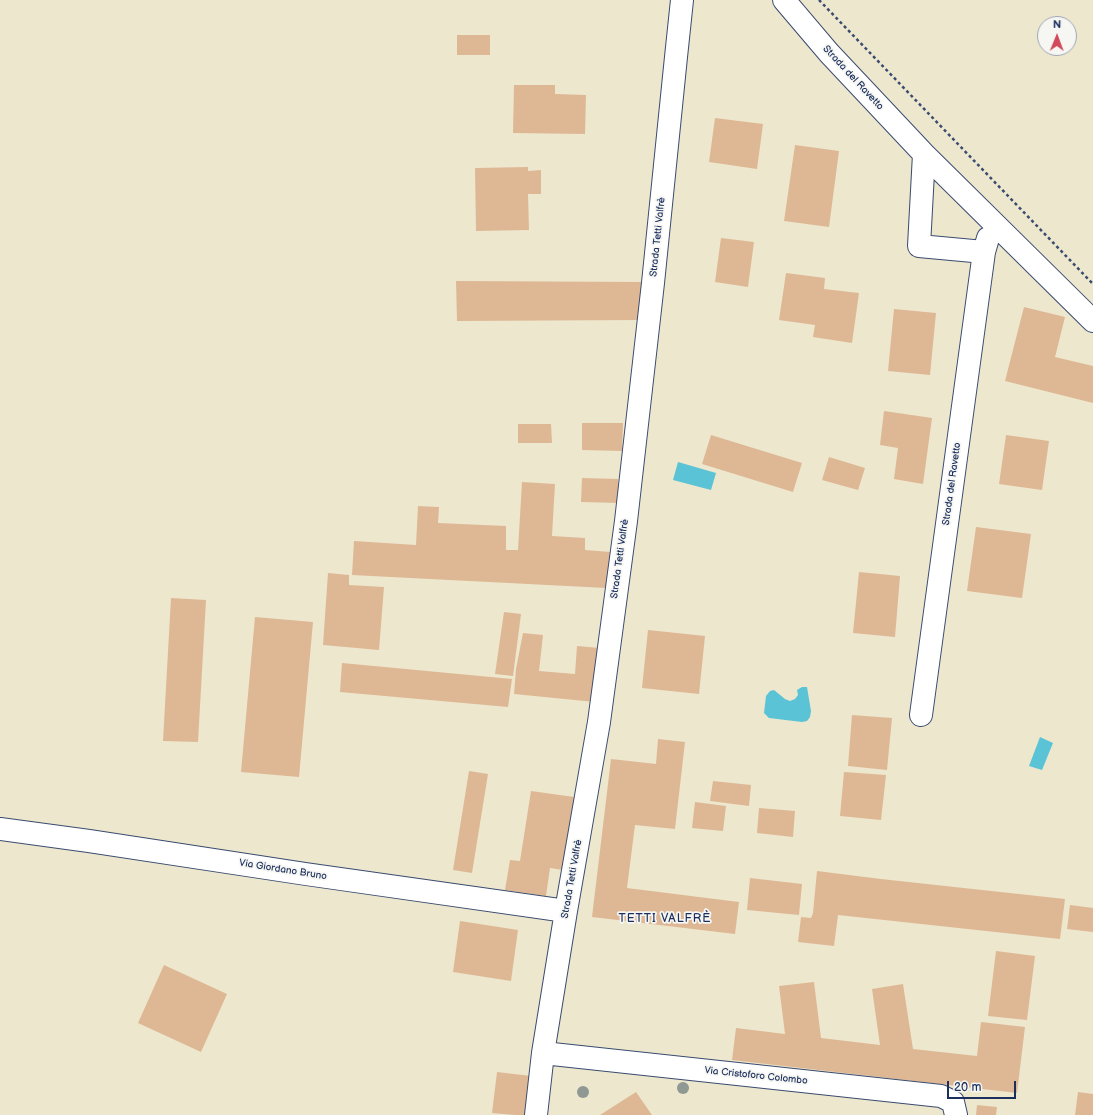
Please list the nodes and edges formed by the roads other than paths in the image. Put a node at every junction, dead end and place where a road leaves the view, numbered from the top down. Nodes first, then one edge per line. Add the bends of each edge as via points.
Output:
1 (682, 0) edge
2 (784, 0) edge
3 (924, 154) junction
4 (993, 222) junction
5 (984, 252) junction
6 (1093, 321) edge
7 (921, 715) dead end
8 (0, 829) edge
9 (566, 911) junction
10 (543, 1053) junction
11 (536, 1115) edge
12 (956, 1115) edge

1 - 9 street, Strada Tetti Valfrè via 626,521 598,722
2 - 3 street, Strada del Ravetto
3 - 4 street, Strada del Ravetto
3 - 5 street via 919,246
4 - 5 street, Strada del Ravetto
4 - 6 street, Strada del Ravetto
5 - 7 street, Strada del Ravetto
8 - 9 street, Via Giordano Bruno
9 - 10 street, Strada Tetti Valfrè
10 - 11 street, Strada Tetti Valfrè
10 - 12 street, Via Cristoforo Colombo via 941,1096 953,1102

